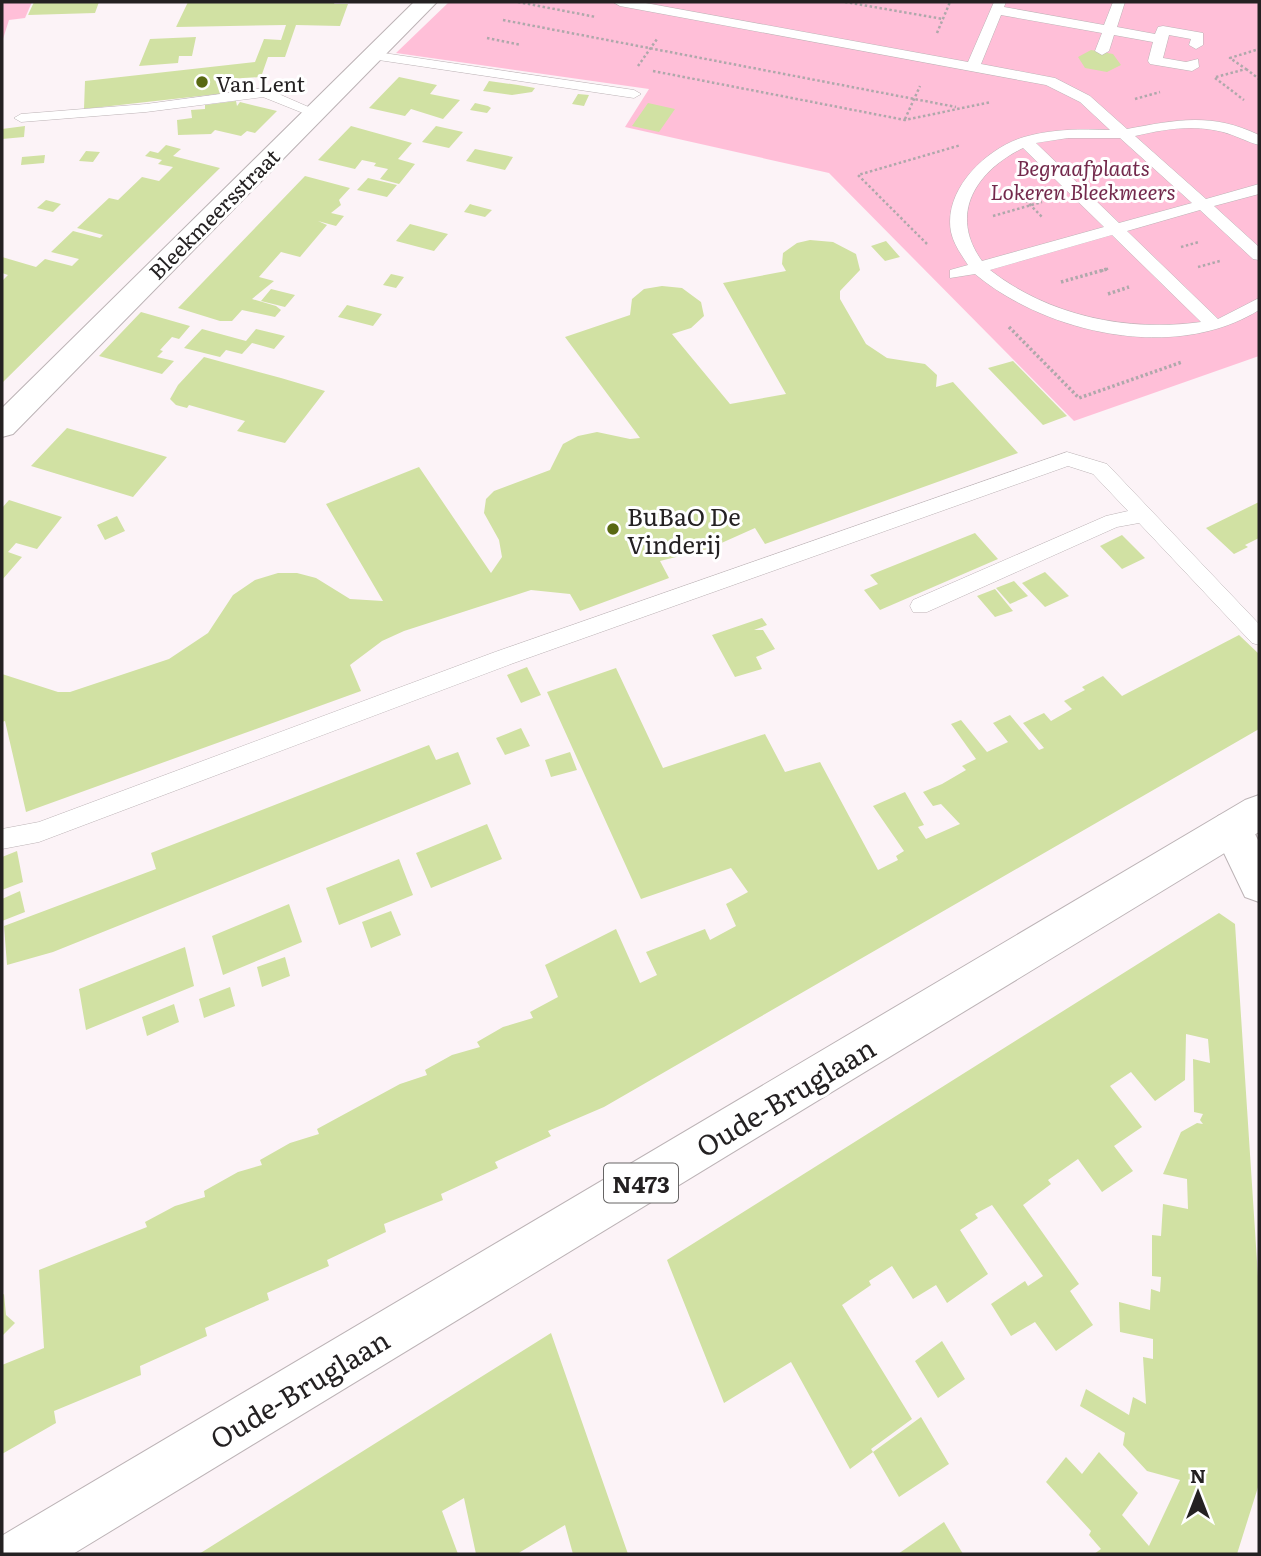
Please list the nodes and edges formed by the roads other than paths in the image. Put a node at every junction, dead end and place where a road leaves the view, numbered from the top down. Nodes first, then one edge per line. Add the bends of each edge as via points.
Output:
1 (426, 2) edge
2 (620, 2) edge
3 (1119, 2) edge
4 (666, 6) edge
5 (998, 6) edge
6 (1109, 30) junction
7 (1161, 39) junction
8 (1196, 45) dead end
9 (1102, 51) dead end
10 (370, 55) junction
11 (1193, 62) dead end
12 (973, 67) junction
13 (634, 94) dead end
14 (313, 112) junction
15 (21, 118) dead end
16 (1124, 134) junction
17 (1025, 141) junction
18 (1259, 141) edge
19 (1259, 188) edge
20 (1203, 204) junction
21 (1115, 229) junction
22 (1259, 255) edge
23 (979, 268) junction
24 (956, 274) dead end
25 (1259, 303) edge
26 (1215, 326) junction
27 (2, 426) edge
28 (1144, 516) junction
29 (920, 606) dead end
30 (1259, 637) edge
31 (1246, 820) edge
32 (2, 839) edge
33 (1259, 884) edge
34 (22, 1554) edge

1 - 10 street, Bleekmeersstraat
2 - 4 lane
3 - 6 lane
4 - 12 lane
5 - 6 lane
5 - 12 lane
6 - 7 lane
6 - 9 lane
7 - 8 lane via 1163,30 1198,36
7 - 11 lane via 1155,61 1192,67
10 - 13 lane
10 - 14 street, Bleekmeersstraat
12 - 16 lane via 1050,81 1085,99
14 - 15 lane via 265,92
14 - 27 street, Bleekmeersstraat
16 - 17 lane via 1080,131
16 - 18 lane via 1196,123 1228,128
16 - 20 lane
17 - 21 lane
17 - 23 lane via 984,167 960,201 958,222 964,246
19 - 20 lane
20 - 21 lane
20 - 22 lane
21 - 23 lane
21 - 26 lane
23 - 24 lane
23 - 26 lane via 1003,288 1076,319 1184,331
25 - 26 lane
28 - 29 lane via 1114,522
28 - 30 lane
28 - 32 lane via 1100,469 1067,459 503,658 39,832
31 - 33 street
31 - 34 street, Oude-Bruglaan / N473

